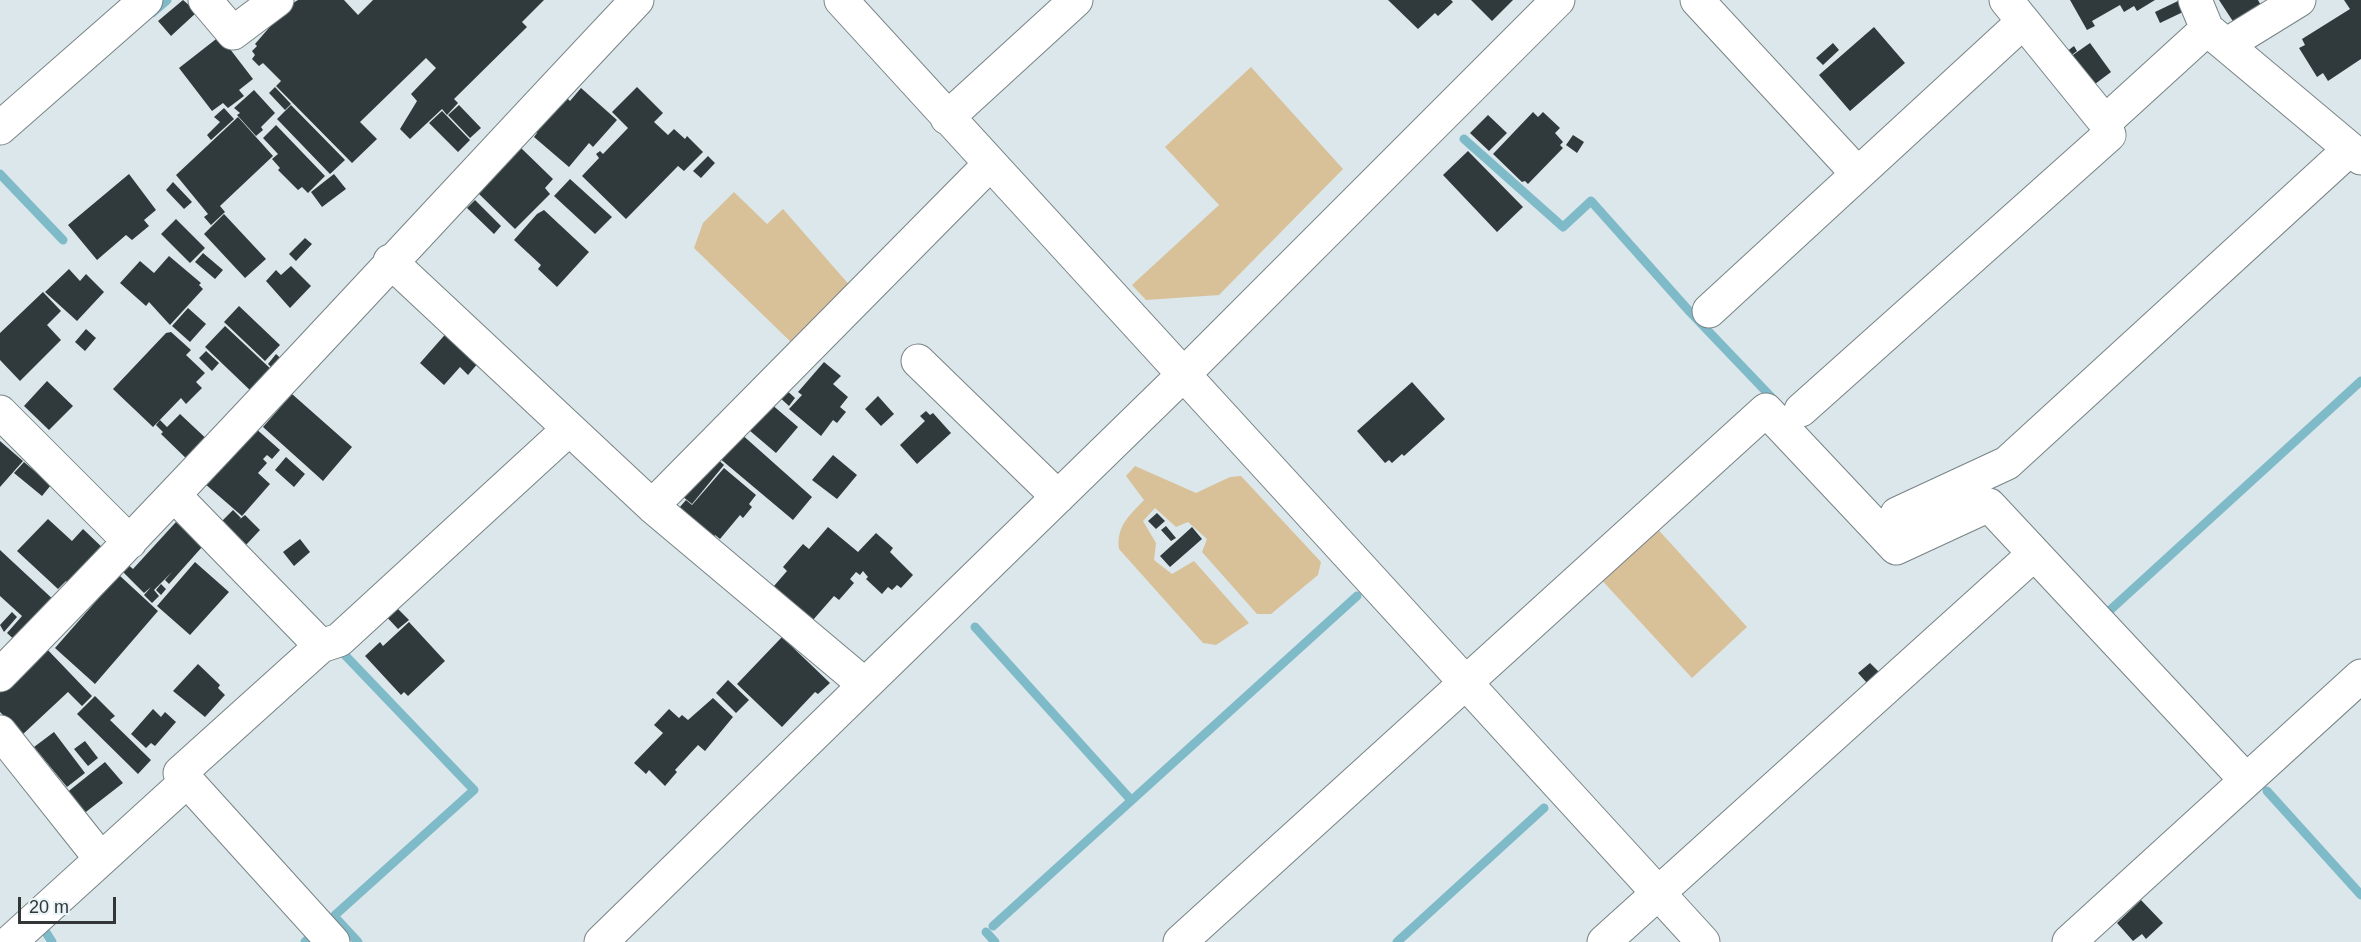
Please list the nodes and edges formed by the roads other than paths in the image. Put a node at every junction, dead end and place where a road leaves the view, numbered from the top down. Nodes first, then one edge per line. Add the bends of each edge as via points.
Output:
1 (147, 0) edge
2 (205, 0) edge
3 (277, 0) edge
4 (637, 0) edge
5 (841, 0) edge
6 (1076, 0) edge
7 (1558, 0) edge
8 (1697, 0) edge
9 (2299, 0) edge
10 (2015, 11) edge
11 (2209, 25) edge
12 (947, 118) junction
13 (2105, 122) junction
14 (0, 128) edge
15 (2356, 154) edge
16 (990, 164) junction
17 (1858, 174) junction
18 (390, 261) junction
19 (1709, 311) dead end
20 (918, 361) dead end
21 (1183, 375) junction
22 (1801, 410) dead end
23 (0, 412) edge
24 (569, 429) junction
25 (1984, 490) junction
26 (175, 496) junction
27 (1058, 497) junction
28 (652, 506) junction
29 (1897, 514) dead end
30 (130, 542) junction
31 (2034, 554) junction
32 (321, 646) junction
33 (0, 675) edge
34 (2361, 675) edge
35 (1466, 682) junction
36 (865, 685) junction
37 (0, 732) edge
38 (2246, 780) junction
39 (187, 781) junction
40 (101, 859) junction
41 (1659, 893) junction
42 (10, 942) edge
43 (333, 942) edge
44 (601, 942) edge
45 (1180, 942) edge
46 (1604, 942) edge
47 (1703, 942) edge
48 (2069, 942) edge

1 - 14 street
2 - 3 street via 233,33
4 - 18 street
5 - 12 street
6 - 12 street
7 - 21 street
8 - 17 street
9 - 11 street
10 - 13 street
10 - 17 street
11 - 13 street
11 - 15 street
12 - 16 street
13 - 22 street via 2109,135
15 - 25 street via 2007,463
16 - 21 street
16 - 28 street
17 - 19 street
18 - 24 street
18 - 26 street
20 - 27 street
21 - 27 street
21 - 35 street
23 - 30 street
24 - 28 street
24 - 32 street via 339,640
25 - 29 street
25 - 31 street
25 - 35 street via 1896,548 1766,410
26 - 30 street
26 - 32 street
27 - 36 street
28 - 36 street
30 - 33 street
31 - 38 street
31 - 41 street
32 - 39 street via 180,773
34 - 38 street
35 - 41 street
35 - 45 street
36 - 44 street
37 - 40 street
38 - 48 street
39 - 40 street
39 - 43 street
40 - 42 street
41 - 46 street
41 - 47 street

